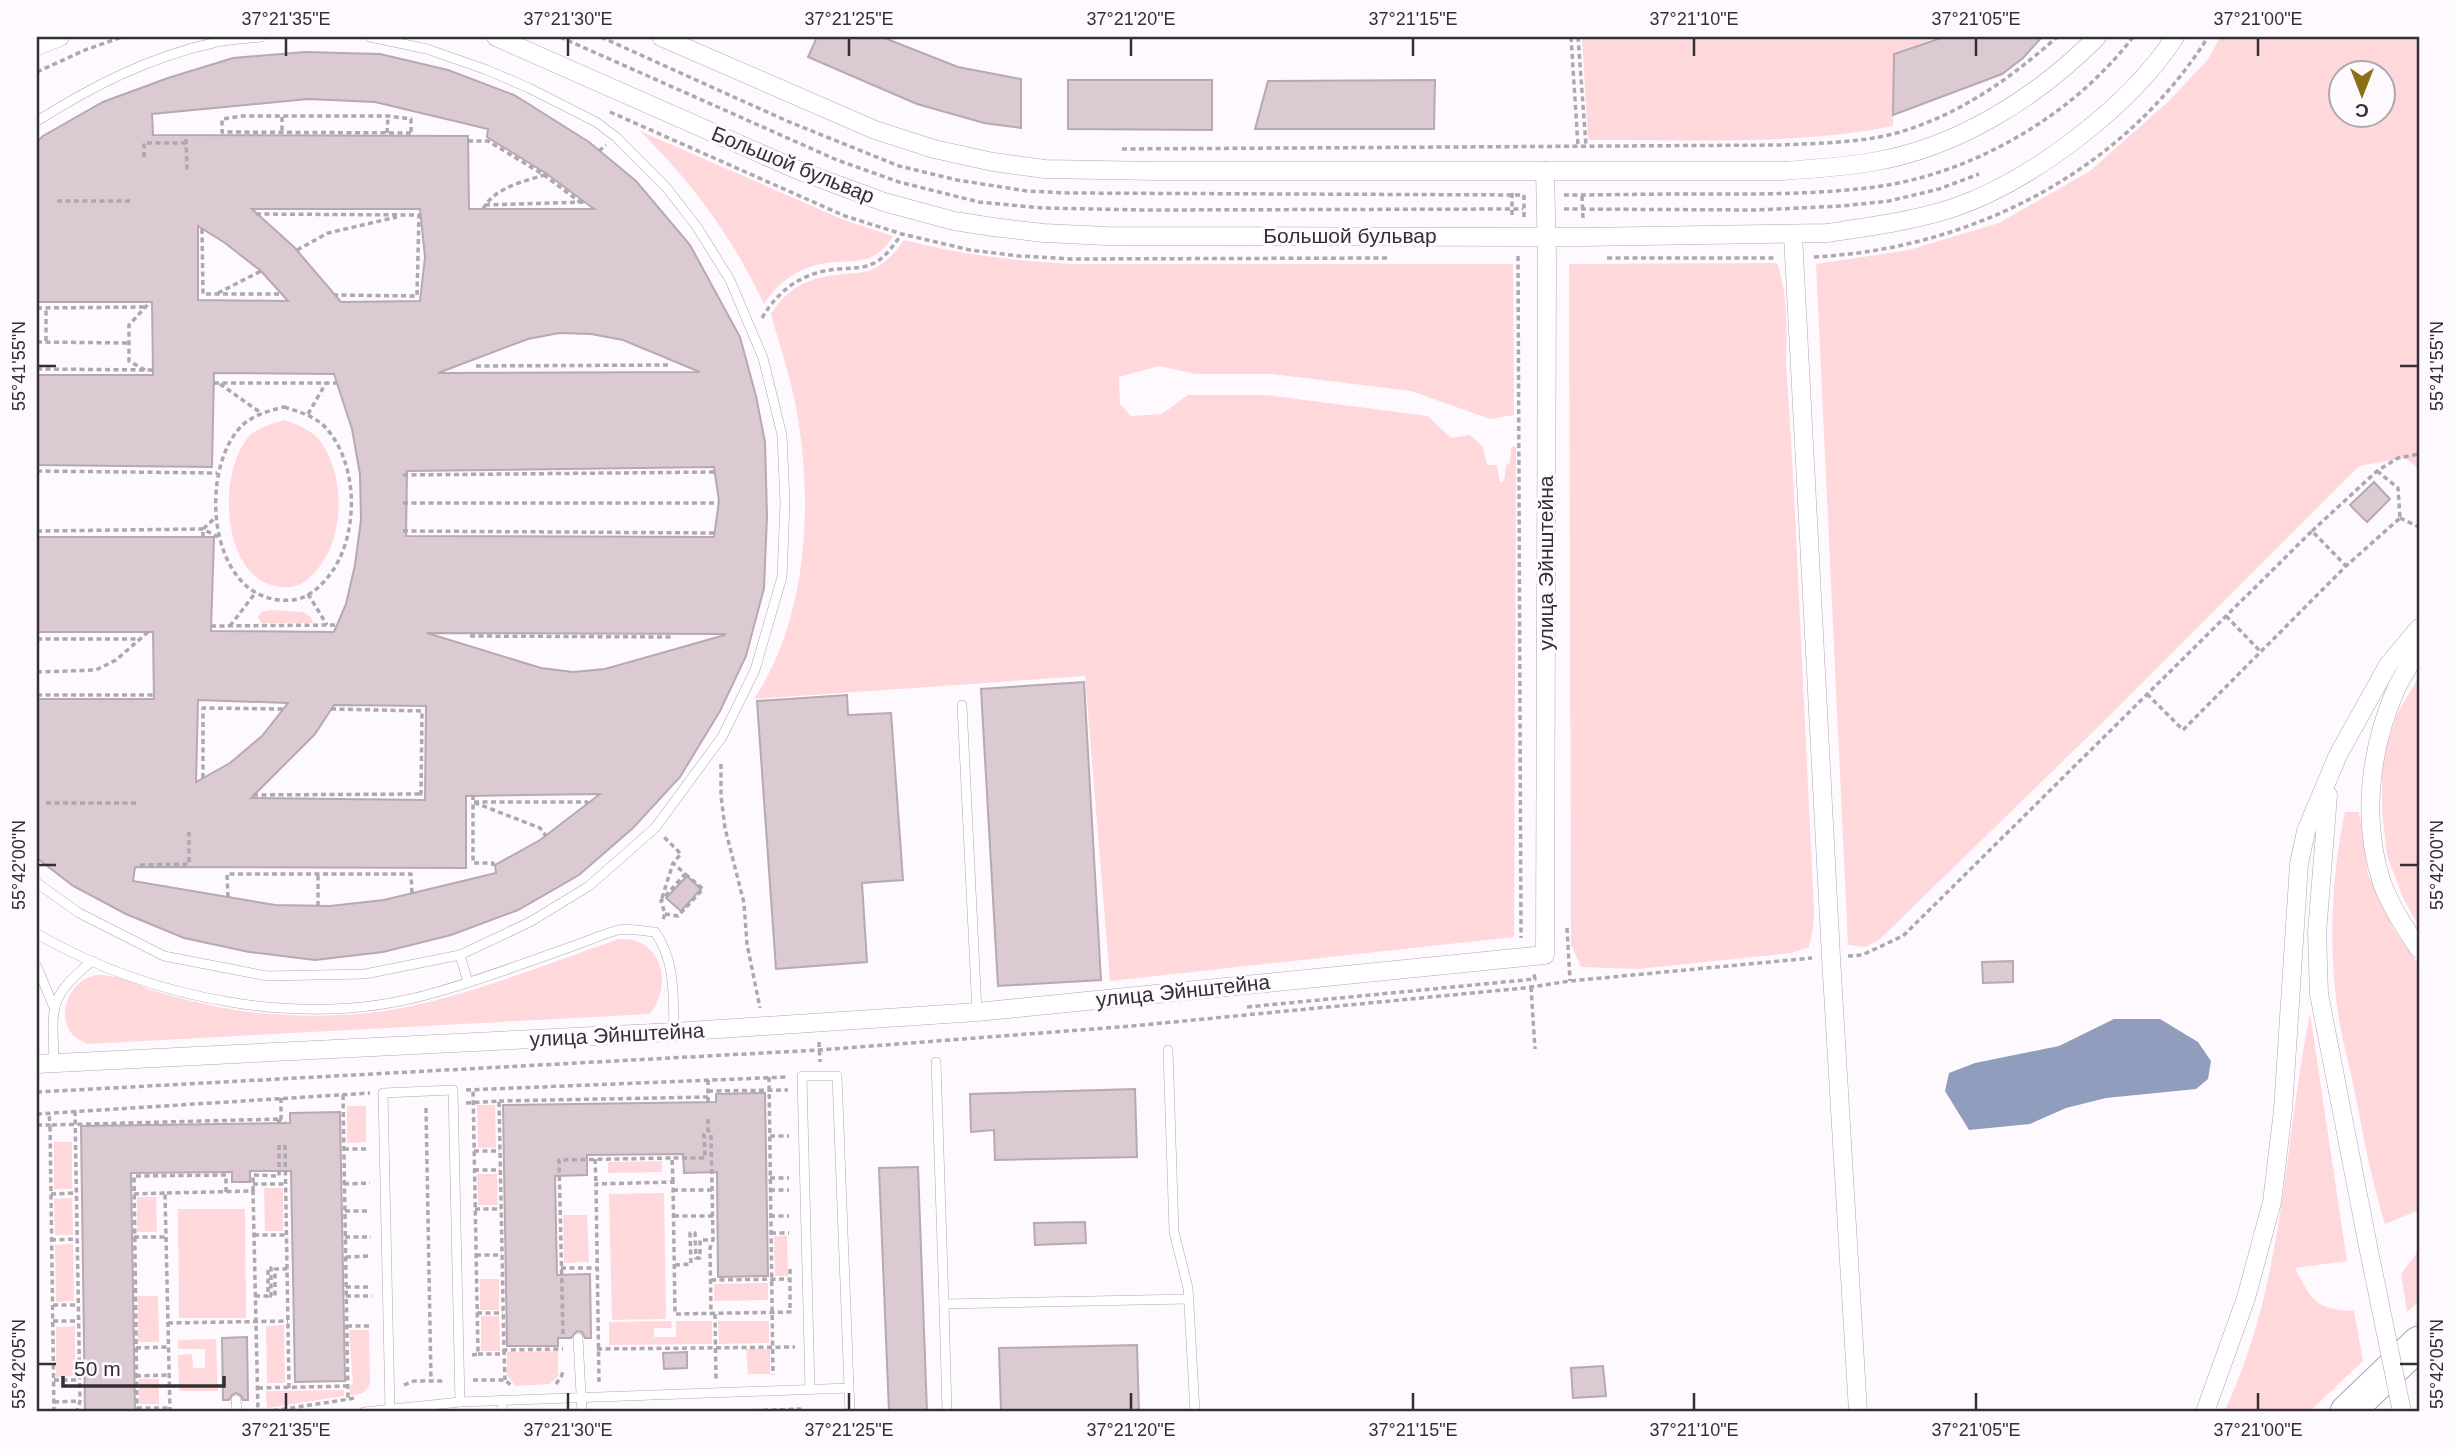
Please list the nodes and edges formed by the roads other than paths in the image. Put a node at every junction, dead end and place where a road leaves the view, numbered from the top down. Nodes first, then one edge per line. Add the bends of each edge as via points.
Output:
1 (60, 37) edge
2 (261, 37) edge
3 (370, 37) edge
4 (496, 37) edge
5 (661, 37) edge
6 (2097, 37) edge
7 (2175, 37) edge
8 (695, 44) edge
9 (37, 46) edge
10 (37, 121) edge
11 (1545, 171) junction
12 (1793, 235) junction
13 (1547, 236) junction
14 (2419, 628) edge
15 (2419, 650) edge
16 (961, 705) dead end
17 (2330, 777) junction
18 (37, 883) edge
19 (37, 934) edge
20 (2419, 948) edge
21 (460, 955) junction
22 (92, 961) junction
23 (37, 967) edge
24 (468, 982) junction
25 (53, 1005) junction
26 (976, 1012) junction
27 (674, 1032) junction
28 (1168, 1050) dead end
29 (936, 1062) dead end
30 (45, 1064) edge
31 (1188, 1299) junction
32 (944, 1304) junction
33 (578, 1338) dead end
34 (2419, 1343) edge
35 (849, 1388) junction
36 (810, 1389) junction
37 (581, 1397) junction
38 (502, 1400) junction
39 (236, 1401) dead end
40 (460, 1402) junction
41 (390, 1409) junction
42 (237, 1412) edge
43 (364, 1412) edge
44 (502, 1412) edge
45 (582, 1412) edge
46 (850, 1412) edge
47 (947, 1412) edge
48 (1195, 1412) edge
49 (1858, 1412) edge
50 (2205, 1412) edge
51 (2347, 1412) edge
52 (2402, 1412) edge

1 - 9 street
2 - 10 lane via 214,43 153,60 80,94
3 - 21 lane via 427,49 487,70 596,121 616,137 666,187 730,280 763,358 782,435 782,577 755,670 722,737 655,828 589,886 530,922
4 - 13 street, Большой бульвар via 800,171 884,202 954,221 1107,236
5 - 8 street
6 - 11 street via 2070,65 2017,103 1918,151 1874,162 1782,171
7 - 12 street, Большой бульвар via 2123,100 2038,166 1955,207 1866,228
8 - 11 street via 875,131 993,162 1045,169
11 - 13 street, улица Эйнштейна
12 - 13 street, Большой бульвар
12 - 49 street
13 - 26 street, улица Эйнштейна via 1545,955
14 - 17 street via 2382,675
15 - 20 street via 2385,715 2371,783 2371,823 2382,883
16 - 26 lane
17 - 50 street via 2306,831 2299,864 2283,1110 2272,1202 2246,1298
17 - 52 street, bridge via 2318,911 2319,994
18 - 21 lane via 79,913 164,956 267,976 365,974
19 - 22 lane
21 - 24 lane
22 - 24 lane via 210,998 301,1008 387,1003
22 - 25 lane via 69,980
23 - 25 lane
24 - 27 lane via 620,930 655,932 668,953
25 - 30 lane
26 - 27 street, улица Эйнштейна
27 - 30 street, улица Эйнштейна
28 - 31 lane via 1174,1232
29 - 32 lane
31 - 32 lane
31 - 48 lane
32 - 47 lane
33 - 37 lane
34 - 51 highway
35 - 36 lane
35 - 36 lane via 837,1076 802,1076
35 - 46 lane
36 - 37 lane
37 - 38 lane
37 - 45 lane
38 - 40 lane
38 - 44 lane
39 - 42 lane
40 - 41 lane
40 - 41 lane via 453,1090 383,1093
41 - 43 lane

